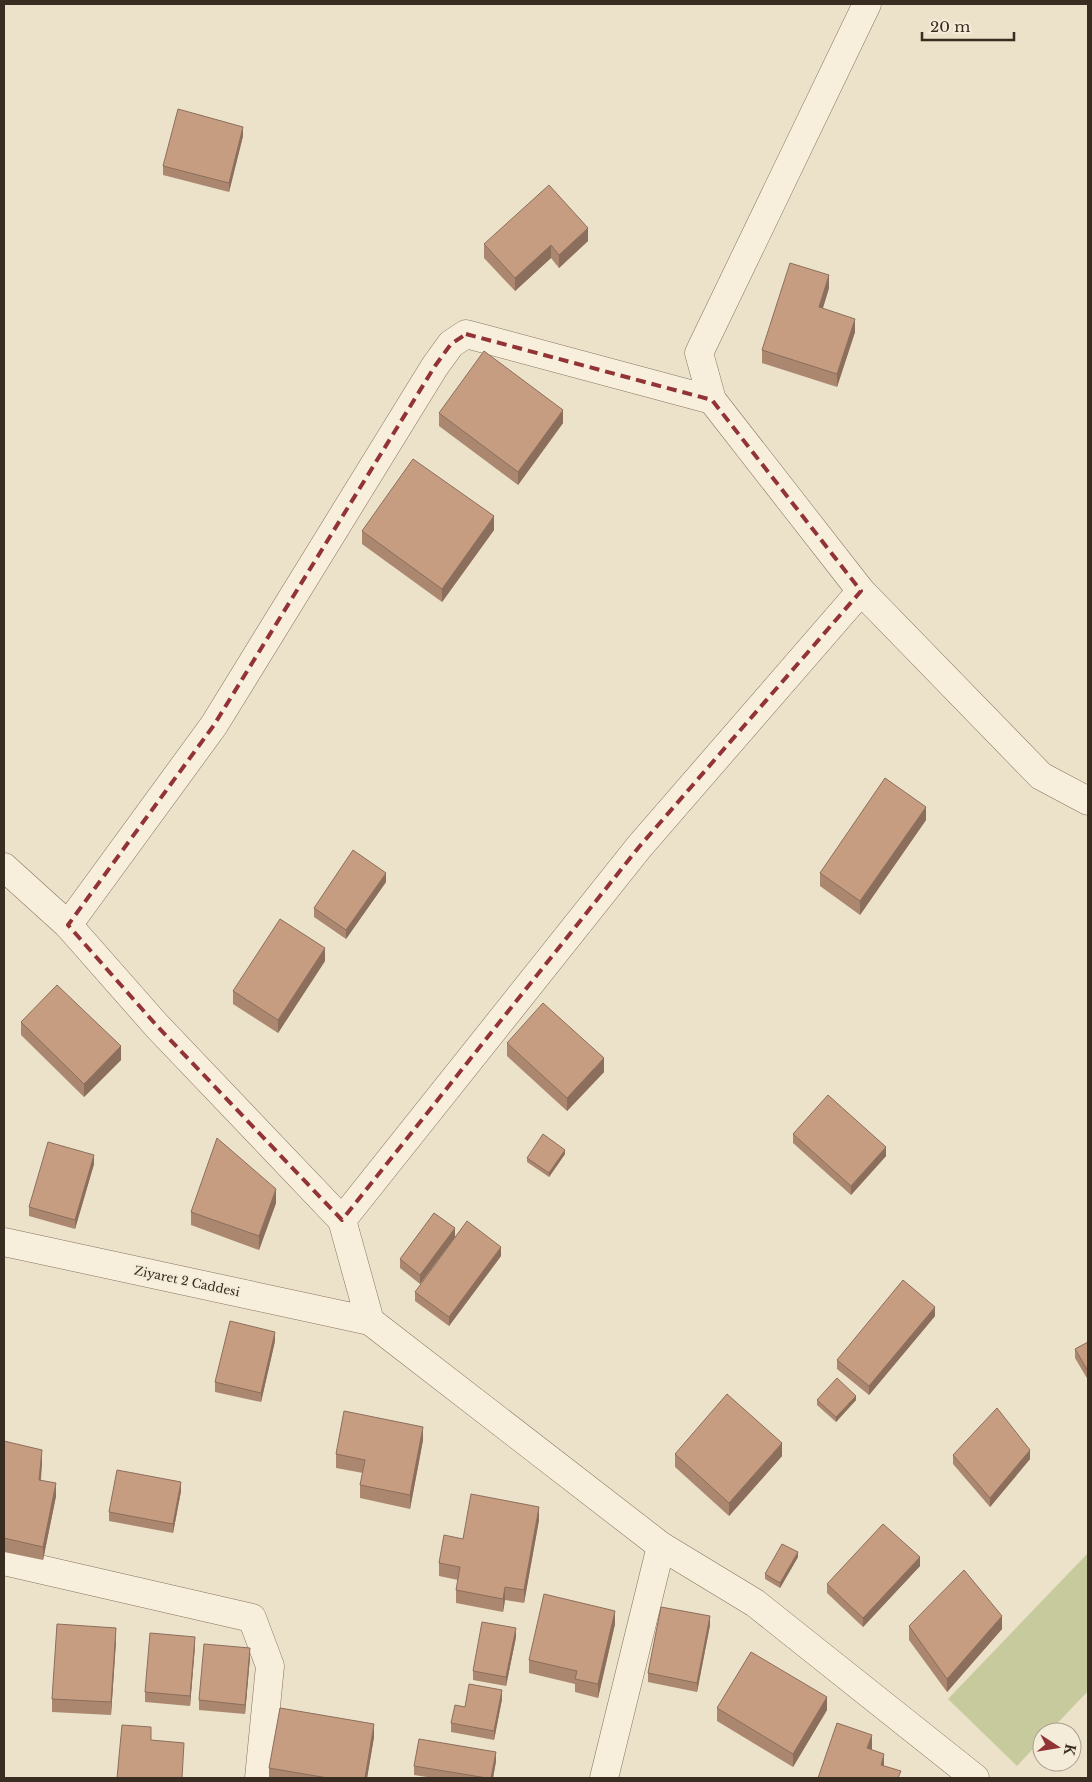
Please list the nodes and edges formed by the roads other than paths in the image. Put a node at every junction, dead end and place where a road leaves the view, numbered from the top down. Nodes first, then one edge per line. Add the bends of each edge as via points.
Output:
1 (867, 4) edge
2 (712, 400) junction
3 (861, 591) junction
4 (1088, 801) edge
5 (4, 867) edge
6 (68, 925) junction
7 (342, 1220) junction
8 (4, 1242) edge
9 (370, 1321) junction
10 (661, 1546) junction
11 (4, 1560) edge
12 (259, 1778) edge
13 (604, 1778) edge
14 (975, 1778) edge

1 - 2 street via 699,353
2 - 3 street
2 - 6 street via 466,334 451,344 434,366 214,725
3 - 4 street via 1041,776
3 - 7 street via 638,847
5 - 6 street
6 - 7 street via 157,1026
7 - 9 street
8 - 9 street, Ziyaret 2 Caddesi
9 - 10 street
10 - 13 street
10 - 14 street via 755,1603
11 - 12 street via 252,1618 270,1666

